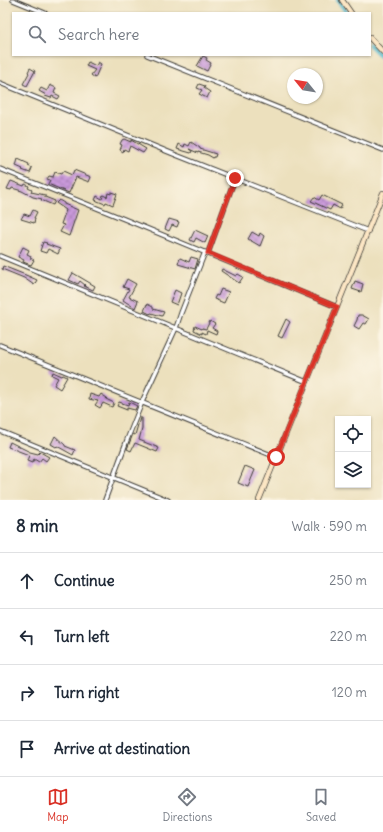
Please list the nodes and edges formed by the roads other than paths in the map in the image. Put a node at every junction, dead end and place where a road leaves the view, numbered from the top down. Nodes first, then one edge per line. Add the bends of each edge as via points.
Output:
1 (13, 0) edge
2 (342, 0) edge
3 (43, 12) edge
4 (350, 12) edge
5 (371, 39) edge
6 (383, 52) edge
7 (149, 56) edge
8 (0, 83) edge
9 (383, 150) edge
10 (0, 169) edge
11 (235, 178) junction
12 (383, 193) edge
13 (368, 231) junction
14 (206, 253) junction
15 (0, 256) edge
16 (337, 307) junction
17 (176, 328) junction
18 (0, 345) edge
19 (307, 382) junction
20 (142, 402) junction
21 (0, 431) edge
22 (276, 457) junction
23 (114, 478) junction
24 (105, 500) edge
25 (168, 500) edge
26 (259, 500) edge

1 - 3 street
2 - 4 main road
5 - 6 main road
7 - 9 street
8 - 11 street
10 - 14 street
11 - 13 street
11 - 14 street
12 - 13 main road
13 - 16 main road
14 - 16 street
14 - 17 street
15 - 17 street
16 - 19 main road
17 - 19 street
17 - 20 street
18 - 20 street
19 - 22 main road
20 - 22 street
20 - 23 street
21 - 23 street
22 - 26 main road
23 - 24 street
23 - 25 street

